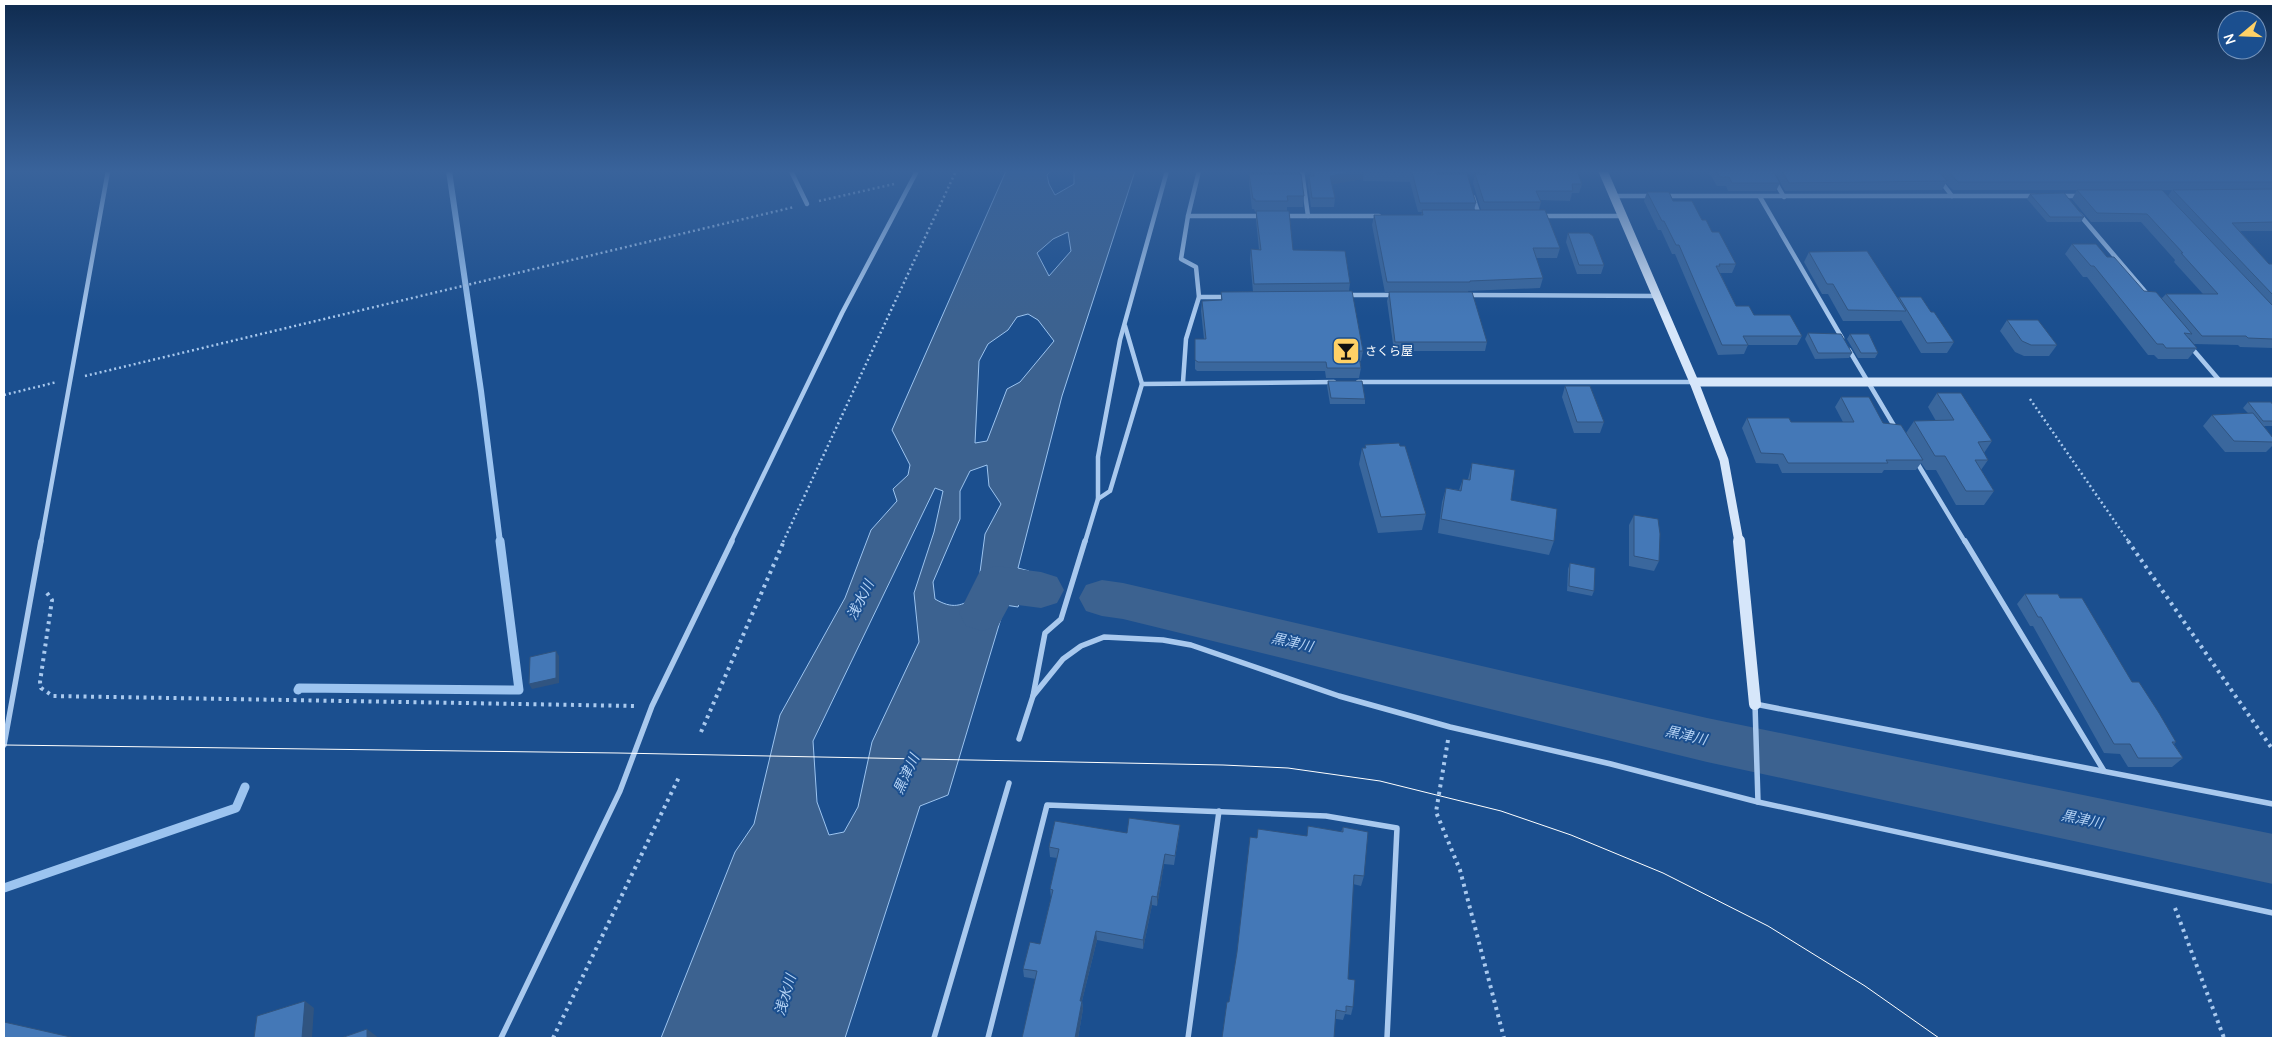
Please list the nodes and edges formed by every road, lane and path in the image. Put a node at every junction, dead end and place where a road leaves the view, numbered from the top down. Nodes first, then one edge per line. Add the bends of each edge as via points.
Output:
1 (99, 220) edge
2 (741, 220) edge
3 (891, 220) edge
4 (933, 220) edge
5 (1154, 220) edge
6 (1187, 220) edge
7 (1624, 220) edge
8 (1773, 220) edge
9 (2084, 220) edge
10 (1404, 295) edge
11 (1462, 295) edge
12 (1345, 296) edge
13 (1656, 296) junction
14 (1199, 297) junction
15 (1228, 297) edge
16 (2152, 300) edge
17 (1125, 325) junction
18 (1843, 340) edge
19 (2189, 344) edge
20 (1847, 348) edge
21 (70, 379) junction
22 (1867, 381) junction
23 (1184, 382) junction
24 (1340, 382) edge
25 (1350, 382) edge
26 (1694, 382) junction
27 (2018, 382) junction
28 (2221, 382) junction
29 (2273, 382) edge
30 (1142, 384) junction
31 (4, 395) edge
32 (1898, 432) edge
33 (1913, 458) edge
34 (1098, 499) junction
35 (32, 584) junction
36 (1033, 696) junction
37 (1755, 704) junction
38 (652, 706) junction
39 (1450, 727) junction
40 (700, 732) dead end
41 (1019, 739) dead end
42 (4, 745) edge
43 (2273, 750) edge
44 (2104, 771) junction
45 (680, 775) dead end
46 (1009, 782) dead end
47 (1758, 802) junction
48 (2273, 804) edge
49 (1219, 812) junction
50 (2169, 892) junction
51 (2273, 913) edge
52 (501, 1038) edge
53 (553, 1038) edge
54 (934, 1038) edge
55 (988, 1038) edge
56 (1188, 1038) edge
57 (1387, 1038) edge
58 (1504, 1038) edge
59 (2224, 1038) edge

1 - 21 street
2 - 21 path
3 - 38 street via 842,313
4 - 40 path via 793,520
5 - 17 street
6 - 14 street via 1181,259 1196,267
7 - 13 street
8 - 18 street
9 - 16 street
10 - 12 street
11 - 13 street
13 - 26 street
14 - 15 street
14 - 23 street via 1186,339
17 - 30 street
17 - 34 street via 1098,457
19 - 28 street
20 - 22 street
21 - 31 path
21 - 35 street
22 - 26 street
22 - 27 street
22 - 32 street
23 - 24 street
23 - 30 street
25 - 26 street
26 - 37 street via 1724,460 1739,538
27 - 28 street
27 - 43 path
28 - 29 street
30 - 34 street via 1110,491
33 - 44 street
34 - 36 street via 1061,619 1045,633
35 - 38 path via 48,593 52,600 40,682 41,688 53,696
35 - 42 street
36 - 39 street via 1063,659 1081,646 1104,637 1132,638 1191,645 1339,696
36 - 41 street
37 - 44 street
37 - 47 street
38 - 52 street via 620,791
39 - 47 street
39 - 58 path via 1436,812 1460,870
44 - 48 street
45 - 53 path
46 - 54 street
47 - 50 street
49 - 55 street via 1047,805
49 - 56 street
49 - 57 street via 1326,816 1397,828
50 - 51 street
50 - 59 path

